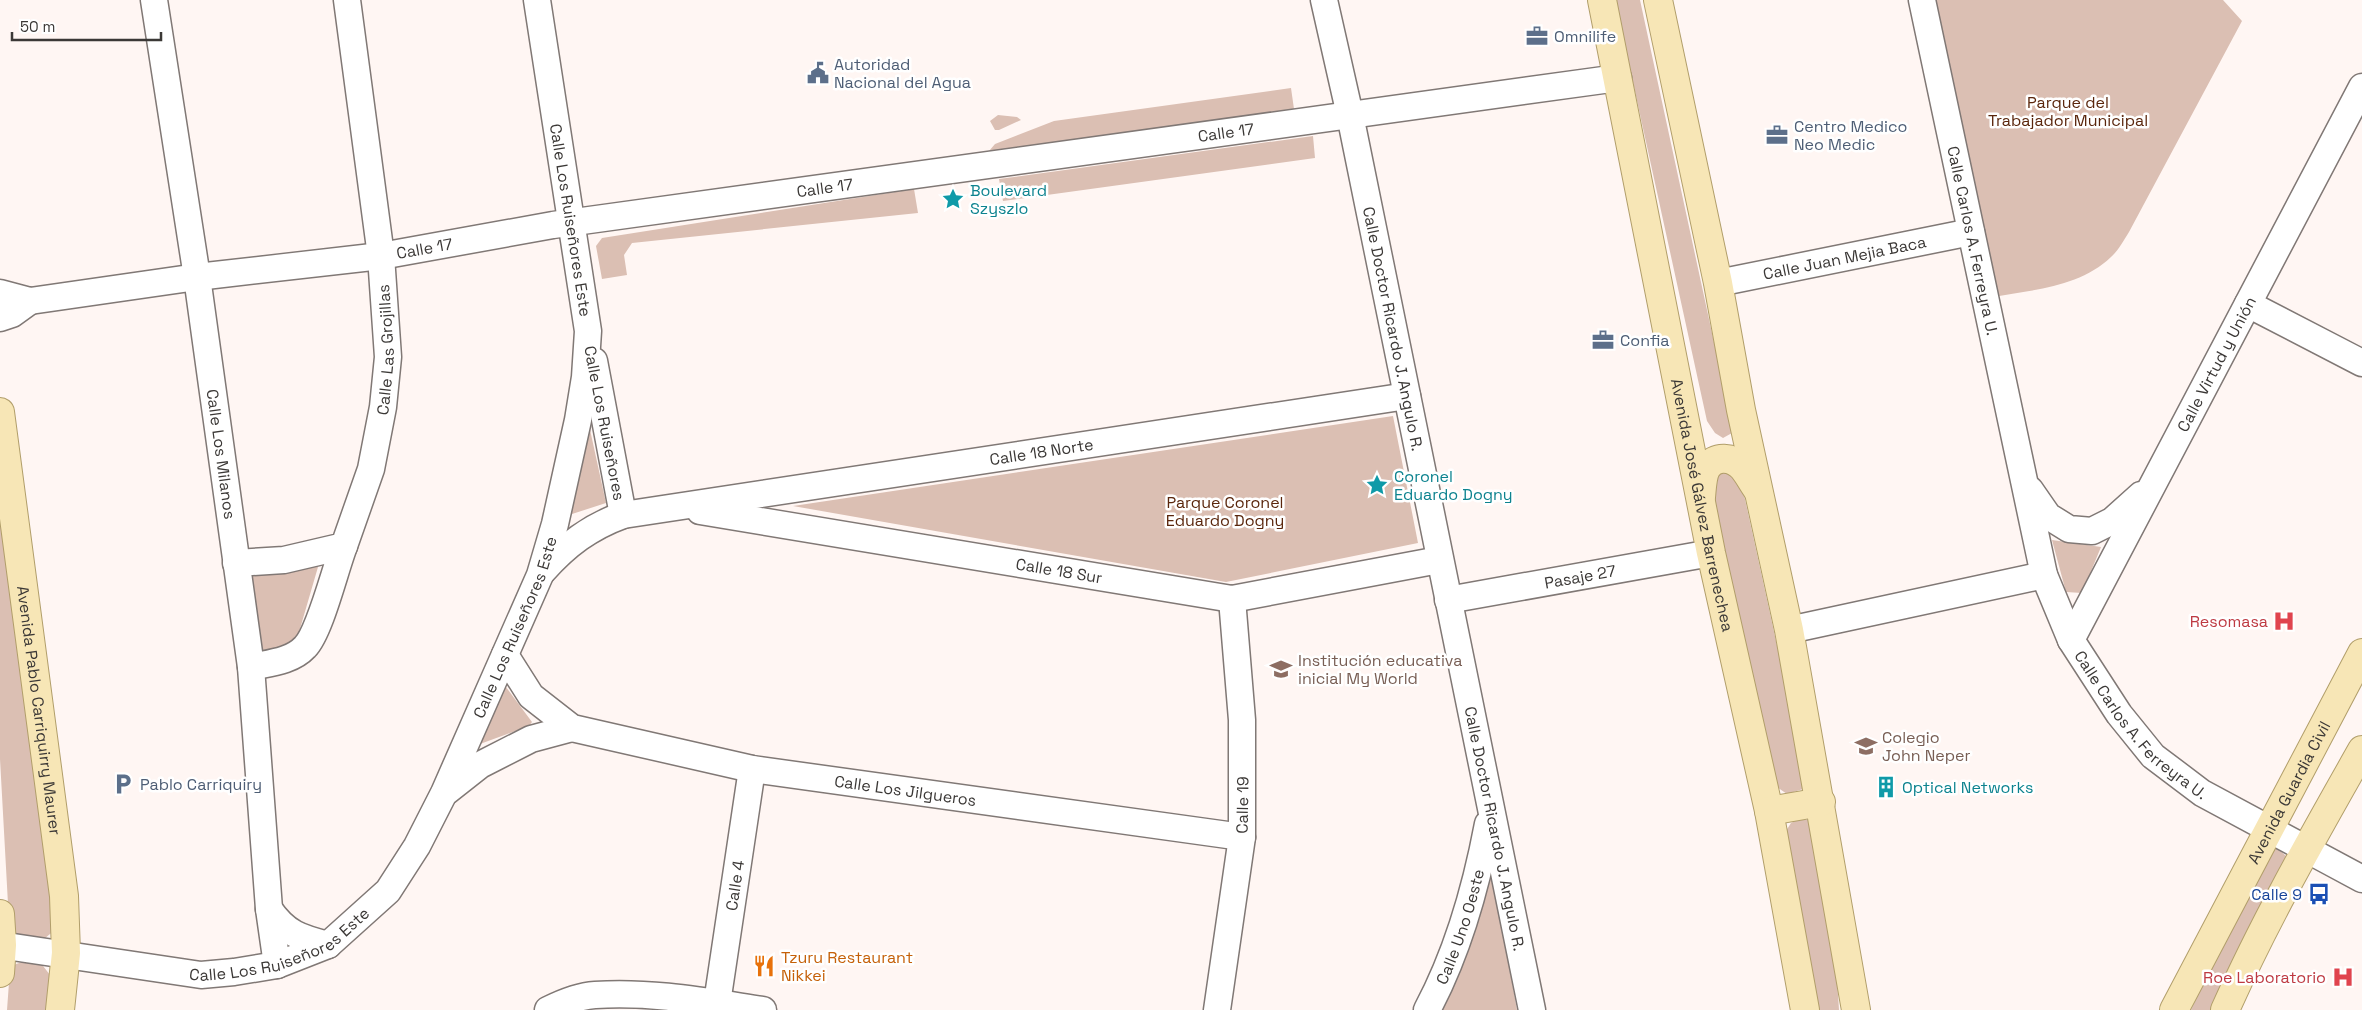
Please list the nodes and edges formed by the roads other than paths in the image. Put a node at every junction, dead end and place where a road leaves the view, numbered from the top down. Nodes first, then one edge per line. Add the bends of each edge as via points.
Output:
1 (154, 0) edge
2 (347, 0) edge
3 (537, 0) edge
4 (1324, 0) edge
5 (1602, 0) edge
6 (1658, 0) edge
7 (1922, 0) edge
8 (1618, 78) junction
9 (2362, 87) edge
10 (1350, 115) junction
11 (573, 222) junction
12 (1972, 232) junction
13 (381, 256) junction
14 (197, 277) junction
15 (1718, 283) junction
16 (0, 293) edge
17 (30, 301) junction
18 (2248, 304) junction
19 (0, 318) edge
20 (588, 331) junction
21 (2362, 363) edge
22 (1406, 396) junction
23 (1741, 410) junction
24 (0, 412) edge
25 (1684, 414) junction
26 (2025, 482) junction
27 (2154, 482) junction
28 (1760, 494) junction
29 (1701, 501) junction
30 (677, 507) junction
31 (623, 515) junction
32 (344, 546) junction
33 (1711, 553) junction
34 (1439, 560) junction
35 (236, 563) junction
36 (540, 575) junction
37 (2044, 575) junction
38 (1232, 599) junction
39 (1448, 600) junction
40 (1789, 630) junction
41 (2071, 640) junction
42 (2362, 653) edge
43 (505, 655) junction
44 (250, 667) junction
45 (572, 728) junction
46 (2362, 750) edge
47 (752, 769) junction
48 (444, 793) junction
49 (1820, 802) junction
50 (1490, 811) junction
51 (1769, 811) junction
52 (2268, 829) junction
53 (1242, 837) junction
54 (2306, 849) junction
55 (2362, 879) edge
56 (269, 909) junction
57 (0, 914) edge
58 (1, 945) edge
59 (328, 945) junction
60 (66, 954) junction
61 (277, 965) junction
62 (0, 973) edge
63 (717, 1004) junction
64 (1857, 1008) edge
65 (2174, 1008) edge
66 (60, 1010) edge
67 (548, 1010) edge
68 (763, 1010) edge
69 (1217, 1010) edge
70 (1427, 1010) edge
71 (1532, 1010) edge
72 (1805, 1010) edge
73 (2225, 1010) edge

1 - 14 street, Calle Los Milanos
2 - 13 street, Calle Las Grojillas
3 - 11 street, Calle Los Ruiseñores Este
4 - 10 street, Calle Doctor Ricardo J. Angulo R.
5 - 8 main road, Avenida José Gálvez Barrenechea
6 - 15 main road
7 - 12 street, Calle Carlos A. Ferreyra U.
8 - 10 street, Calle 17
8 - 25 main road, Avenida José Gálvez Barrenechea
9 - 18 street, Calle Virtud y Unión
10 - 11 street, Calle 17
10 - 22 street, Calle Doctor Ricardo J. Angulo R.
11 - 13 street, Calle 17
11 - 20 street, Calle Los Ruiseñores Este
12 - 15 street, Calle Juan Mejia Baca
12 - 26 street, Calle Carlos A. Ferreyra U.
13 - 14 street, Calle 17
13 - 32 street, Calle Las Grojillas via 388,357 383,407 371,469
14 - 17 street, Calle 17
14 - 35 street, Calle Los Milanos
15 - 23 main road
16 - 17 street, Calle 17
17 - 19 street, Calle 17
18 - 21 street
18 - 27 street, Calle Virtud y Unión
20 - 31 street, Calle Los Ruiseñores
20 - 36 street, Calle Los Ruiseñores Este via 578,420
22 - 30 street, Calle 18 Norte
22 - 34 street, Calle Doctor Ricardo J. Angulo R.
23 - 25 main road via 1735,434 1730,440 1721,442 1705,438
23 - 28 main road
24 - 60 main road, Avenida Pablo Carriquirry Maurer via 64,896
25 - 29 main road, Avenida José Gálvez Barrenechea
26 - 27 street, Calle Carlos A. Ferreyra U. via 2048,516 2069,529 2092,531 2112,521
26 - 37 street, Calle Carlos A. Ferreyra U.
27 - 41 street, Calle Virtud y Unión
28 - 29 main road via 1743,468 1733,460 1722,458 1706,469
28 - 40 main road
29 - 33 main road, Avenida José Gálvez Barrenechea
30 - 31 street, Calle 18 Norte
30 - 38 street, Calle 18 Sur
31 - 36 street, Calle 18 Norte via 581,535
32 - 35 street via 284,560
32 - 44 street, Calle Las Grojillas via 320,616 305,647 286,660
33 - 39 street, Pasaje 27
33 - 51 main road, Avenida José Gálvez Barrenechea
34 - 38 street, Calle 18 Sur
34 - 39 street, Calle Doctor Ricardo J. Angulo R.
35 - 44 street, Calle Los Milanos
36 - 43 street, Calle Los Ruiseñores Este
37 - 40 street
37 - 41 street, Calle Carlos A. Ferreyra U.
38 - 53 street, Calle 19 via 1242,720
39 - 50 street, Calle Doctor Ricardo J. Angulo R.
40 - 49 main road
41 - 52 street, Calle Carlos A. Ferreyra U. via 2119,714 2153,756 2202,794
42 - 52 main road, Avenida Guardia Civil
43 - 45 street, Calle Los Jilgueros via 531,696
43 - 48 street, Calle Los Ruiseñores Este
44 - 56 street, Calle Los Milanos
45 - 47 street, Calle Los Jilgueros
45 - 48 street, Calle Los Jilgueros via 531,740 480,764
46 - 54 main road
47 - 53 street, Calle Los Jilgueros
47 - 63 street, Calle 4
48 - 59 street, Calle Los Ruiseñores Este via 417,846 388,891
49 - 51 main road
49 - 64 main road
50 - 70 street, Calle Uno Oeste via 1469,907 1439,988
50 - 71 street, Calle Doctor Ricardo J. Angulo R.
51 - 72 main road, Avenida José Gálvez Barrenechea
52 - 54 street, Calle Carlos A. Ferreyra U.
52 - 65 main road, Avenida Guardia Civil
53 - 69 street, Calle 19
54 - 55 street, Calle Carlos A. Ferreyra U.
54 - 73 main road
56 - 59 street via 278,922 298,937
56 - 61 street, Calle Los Milanos
57 - 58 main road
58 - 60 street, Calle Los Ruiseñores Este
58 - 62 main road
59 - 61 street, Calle Los Ruiseñores Este
60 - 61 street, Calle Los Ruiseñores Este via 201,974
60 - 66 main road, Avenida Pablo Carriquirry Maurer
63 - 67 street via 642,995 594,995
63 - 68 street

